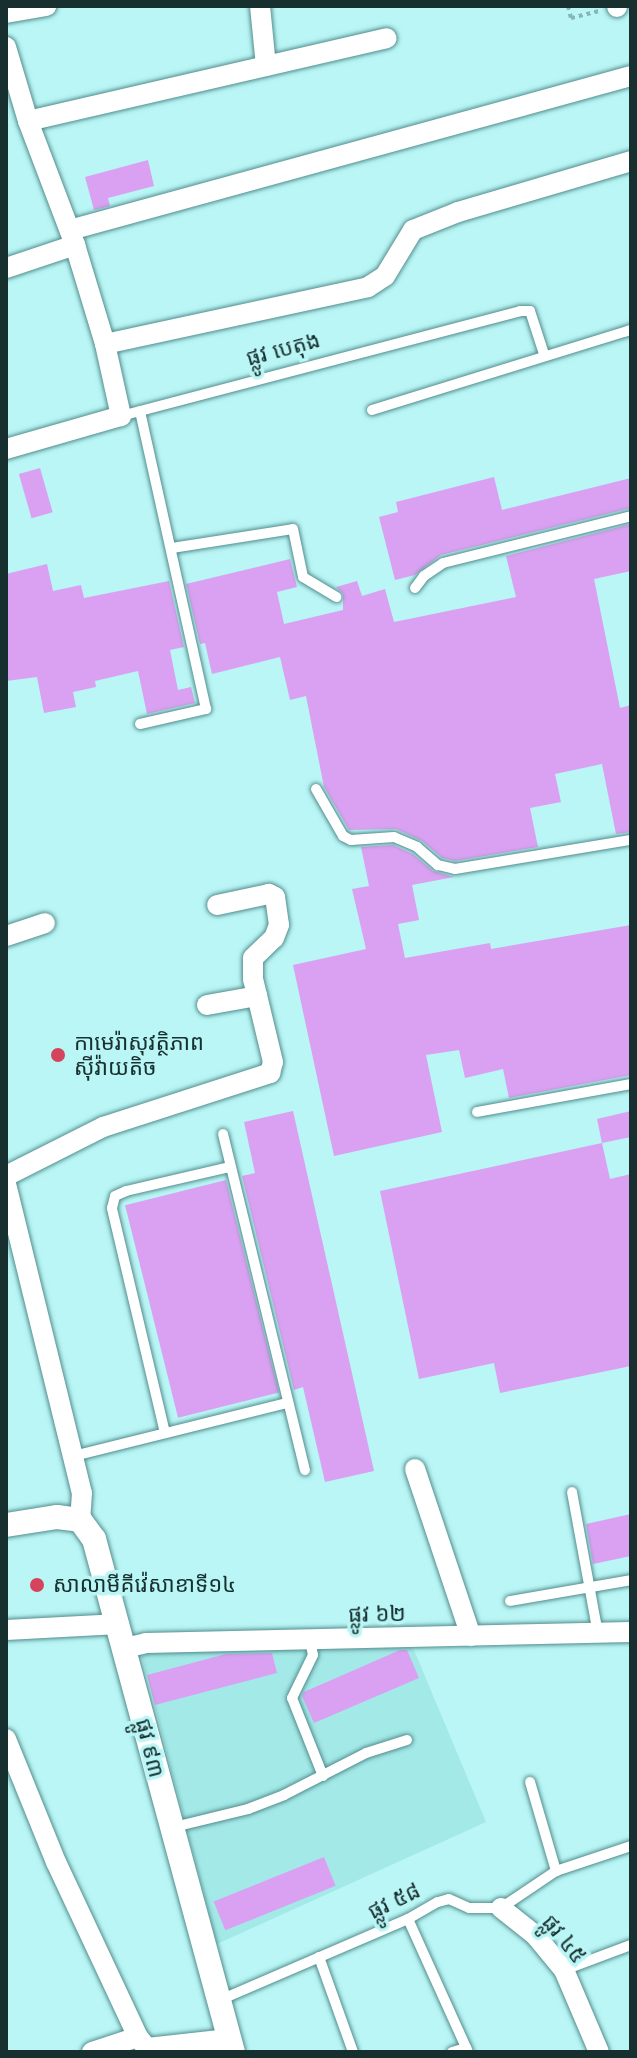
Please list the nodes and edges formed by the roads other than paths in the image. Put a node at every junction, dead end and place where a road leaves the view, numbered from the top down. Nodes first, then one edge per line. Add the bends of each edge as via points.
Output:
1 (46, 6) edge
2 (260, 6) edge
3 (6, 13) edge
4 (387, 38) dead end
5 (6, 47) edge
6 (266, 66) junction
7 (631, 76) edge
8 (28, 121) junction
9 (631, 161) edge
10 (72, 238) junction
11 (6, 268) edge
12 (631, 330) edge
13 (105, 344) junction
14 (544, 354) junction
15 (372, 410) dead end
16 (131, 414) junction
17 (6, 449) edge
18 (631, 516) edge
19 (172, 548) junction
20 (415, 588) dead end
21 (336, 597) dead end
22 (140, 724) dead end
23 (316, 789) dead end
24 (631, 840) edge
25 (217, 905) dead end
26 (45, 923) dead end
27 (6, 936) edge
28 (257, 996) junction
29 (207, 1005) dead end
30 (631, 1084) edge
31 (477, 1112) dead end
32 (223, 1134) dead end
33 (230, 1167) junction
34 (6, 1176) edge
35 (6, 1184) edge
36 (287, 1403) junction
37 (165, 1433) junction
38 (74, 1456) junction
39 (415, 1469) dead end
40 (305, 1470) dead end
41 (572, 1492) dead end
42 (80, 1520) junction
43 (6, 1525) edge
44 (631, 1580) edge
45 (590, 1588) junction
46 (510, 1601) dead end
47 (119, 1624) junction
48 (6, 1630) edge
49 (631, 1632) edge
50 (598, 1633) junction
51 (471, 1636) junction
52 (310, 1640) junction
53 (125, 1648) junction
54 (6, 1739) edge
55 (407, 1740) dead end
56 (323, 1776) junction
57 (530, 1782) dead end
58 (170, 1828) junction
59 (631, 1846) edge
60 (556, 1871) junction
61 (501, 1908) junction
62 (408, 1919) junction
63 (631, 1945) edge
64 (319, 1957) junction
65 (564, 1970) junction
66 (218, 2001) junction
67 (138, 2037) junction
68 (231, 2045) edge
69 (467, 2050) edge
70 (92, 2052) edge
71 (353, 2052) edge
72 (452, 2052) edge
73 (599, 2052) edge

1 - 3 street
2 - 6 street
4 - 6 street
5 - 8 street
6 - 8 street
7 - 10 street
8 - 10 street
9 - 13 street via 413,230 385,276 368,287
10 - 11 street
10 - 13 street
12 - 14 lane
13 - 16 street
14 - 15 lane
14 - 16 lane, ផ្លូវ បេតុង via 530,311 520,311
16 - 17 street, ផ្លូវ បេតុង
16 - 19 lane
18 - 20 lane via 443,563
19 - 21 lane via 293,529 303,577
19 - 22 lane via 206,709
23 - 24 lane via 343,836 394,837 438,865 455,869
25 - 28 street via 275,897 279,925 274,938 253,958
26 - 27 street
28 - 29 street
28 - 34 street via 273,1062 270,1073 103,1127
30 - 31 lane
32 - 33 lane
33 - 36 lane
33 - 37 lane via 126,1191 115,1196 112,1208
35 - 38 street
36 - 37 lane
36 - 40 lane
37 - 38 lane
38 - 42 street via 82,1493
39 - 51 street
41 - 45 lane
42 - 43 street via 57,1517
42 - 47 street, ផ្លូវ ៩៣ via 94,1539
44 - 45 lane
45 - 46 lane
45 - 50 lane
47 - 48 street
47 - 53 street, ផ្លូវ ៩៣
49 - 50 street, ផ្លូវ ៦២
50 - 51 street, ផ្លូវ ៦២
51 - 52 street, ផ្លូវ ៦២
52 - 53 street, ផ្លូវ ៦២ via 146,1643
52 - 56 lane via 313,1655 292,1698
53 - 58 street, ផ្លូវ ៩៣
54 - 67 street via 56,1862
55 - 56 lane via 366,1753
56 - 58 lane via 248,1809
57 - 60 lane
58 - 66 street, ផ្លូវ ៩៣
59 - 60 lane
60 - 61 lane
61 - 62 lane, ផ្លូវ ៥៨ via 469,1908 449,1899
61 - 65 street, ផ្លូវ ៤៥ via 535,1935
62 - 64 lane, ផ្លូវ ៥៨
62 - 69 lane
63 - 65 lane
64 - 66 lane, ផ្លូវ ៥៨
64 - 71 lane
65 - 73 street, ផ្លូវ ៤៥
66 - 68 street, ផ្លូវ ៩៣
67 - 68 street via 147,2048
67 - 70 street
69 - 72 lane

